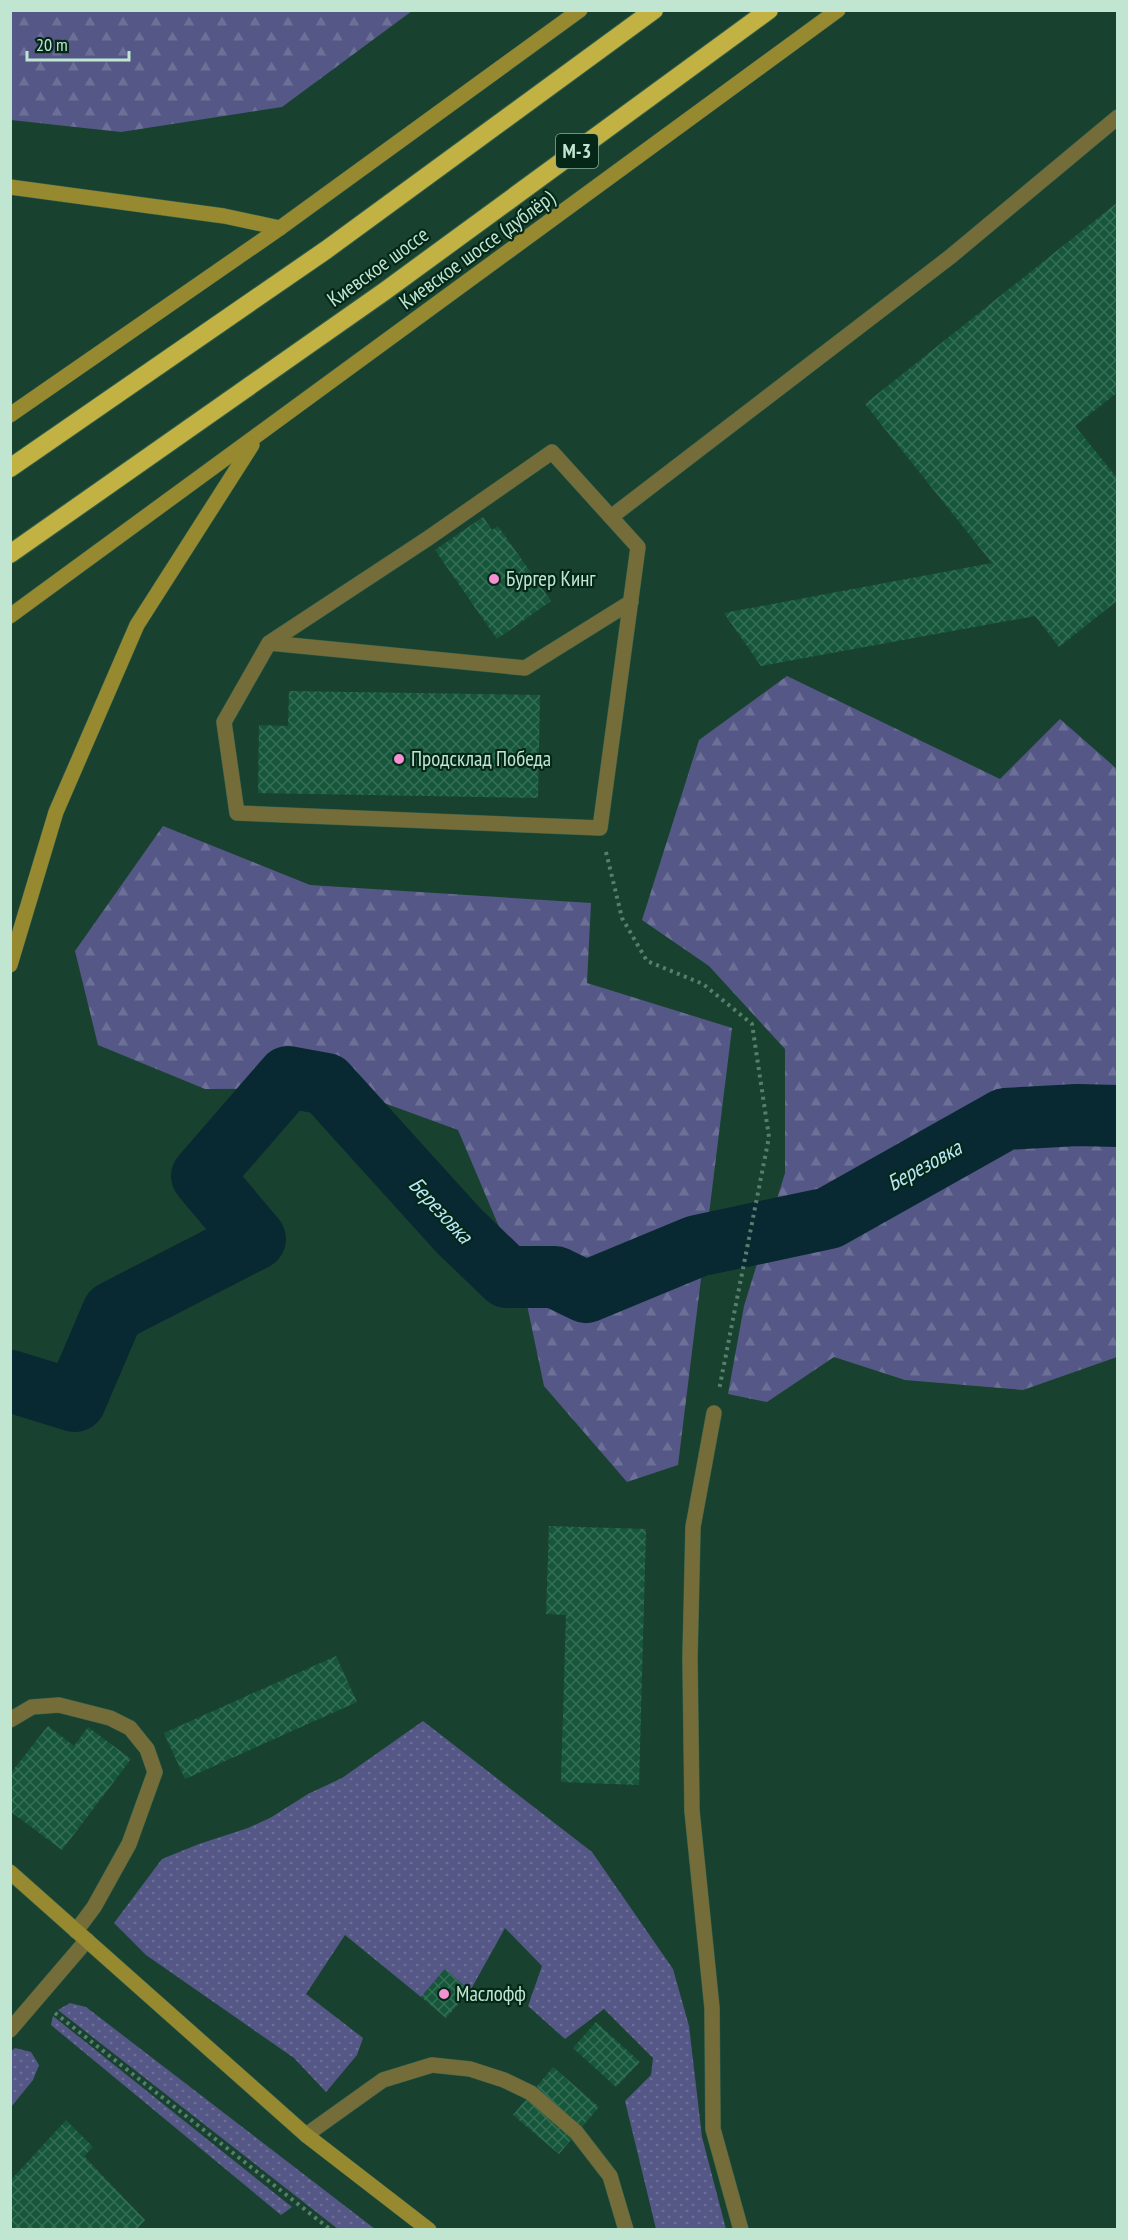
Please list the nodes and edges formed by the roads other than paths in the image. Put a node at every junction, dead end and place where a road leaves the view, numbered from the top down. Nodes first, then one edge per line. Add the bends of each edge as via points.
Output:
1 (580, 10) edge
2 (654, 10) edge
3 (769, 10) edge
4 (838, 10) edge
5 (1118, 117) edge
6 (10, 187) edge
7 (280, 228) junction
8 (10, 415) edge
9 (257, 437) junction
10 (10, 468) edge
11 (610, 517) junction
12 (10, 554) edge
13 (631, 602) junction
14 (10, 616) edge
15 (269, 643) junction
16 (10, 965) edge
17 (714, 1413) road end
18 (10, 1720) edge
19 (10, 1872) edge
20 (82, 1936) junction
21 (10, 2031) edge
22 (306, 2135) junction
23 (429, 2229) edge
24 (627, 2229) edge
25 (741, 2229) edge

1 - 7 main road
2 - 10 highway via 326,250
3 - 12 highway, Киевское шоссе / М-3 via 385,291
4 - 9 main road, Киевское шоссе (дублёр)
5 - 11 lane via 950,256
6 - 7 main road via 224,216
7 - 8 main road
9 - 14 main road, Киевское шоссе (дублёр)
9 - 16 main road via 137,625 56,812
11 - 13 lane via 638,547
11 - 15 lane via 552,452
13 - 15 lane via 525,668
13 - 15 lane via 600,828 237,813 224,722
17 - 25 lane via 693,1527 692,1811 712,2008 713,2129
18 - 20 lane via 32,1707 58,1705 110,1718 130,1728 147,1749 155,1772 129,1844
19 - 20 main road
20 - 21 lane
20 - 22 main road
22 - 23 main road
22 - 24 lane via 383,2080 432,2065 470,2069 531,2093 576,2132 610,2176

